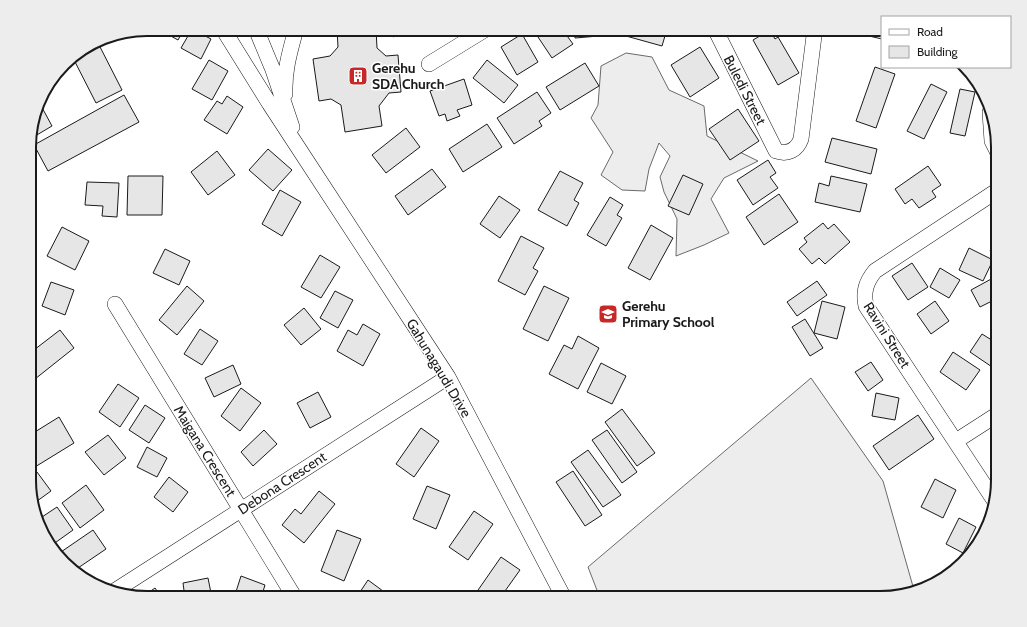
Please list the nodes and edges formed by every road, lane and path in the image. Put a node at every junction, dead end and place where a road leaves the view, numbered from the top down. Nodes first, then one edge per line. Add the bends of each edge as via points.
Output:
1 (228, 36) edge
2 (259, 36) edge
3 (294, 36) edge
4 (475, 36) edge
5 (719, 36) edge
6 (814, 36) edge
7 (429, 64) dead end
8 (299, 147) junction
9 (991, 195) edge
10 (115, 304) dead end
11 (448, 377) junction
12 (991, 418) edge
13 (956, 441) junction
14 (990, 494) edge
15 (241, 509) junction
16 (120, 587) edge
17 (291, 591) edge
18 (560, 591) edge

1 - 8 street, Gahunagaudi Drive
2 - 8 street, Gahunagaudi Drive
3 - 8 street via 284,80 286,100
4 - 7 street
5 - 6 street, Buledi Street via 776,150 787,153 796,148 801,139
8 - 11 street, Gahunagaudi Drive
9 - 13 street, Ravini Street via 875,271 865,287 866,306
10 - 15 street, Maigana Crescent
11 - 15 street, Debona Crescent
11 - 18 street, Gahunagaudi Drive
12 - 13 street
13 - 14 street, Ravini Street
15 - 16 street, Debona Crescent
15 - 17 street, Maigana Crescent

